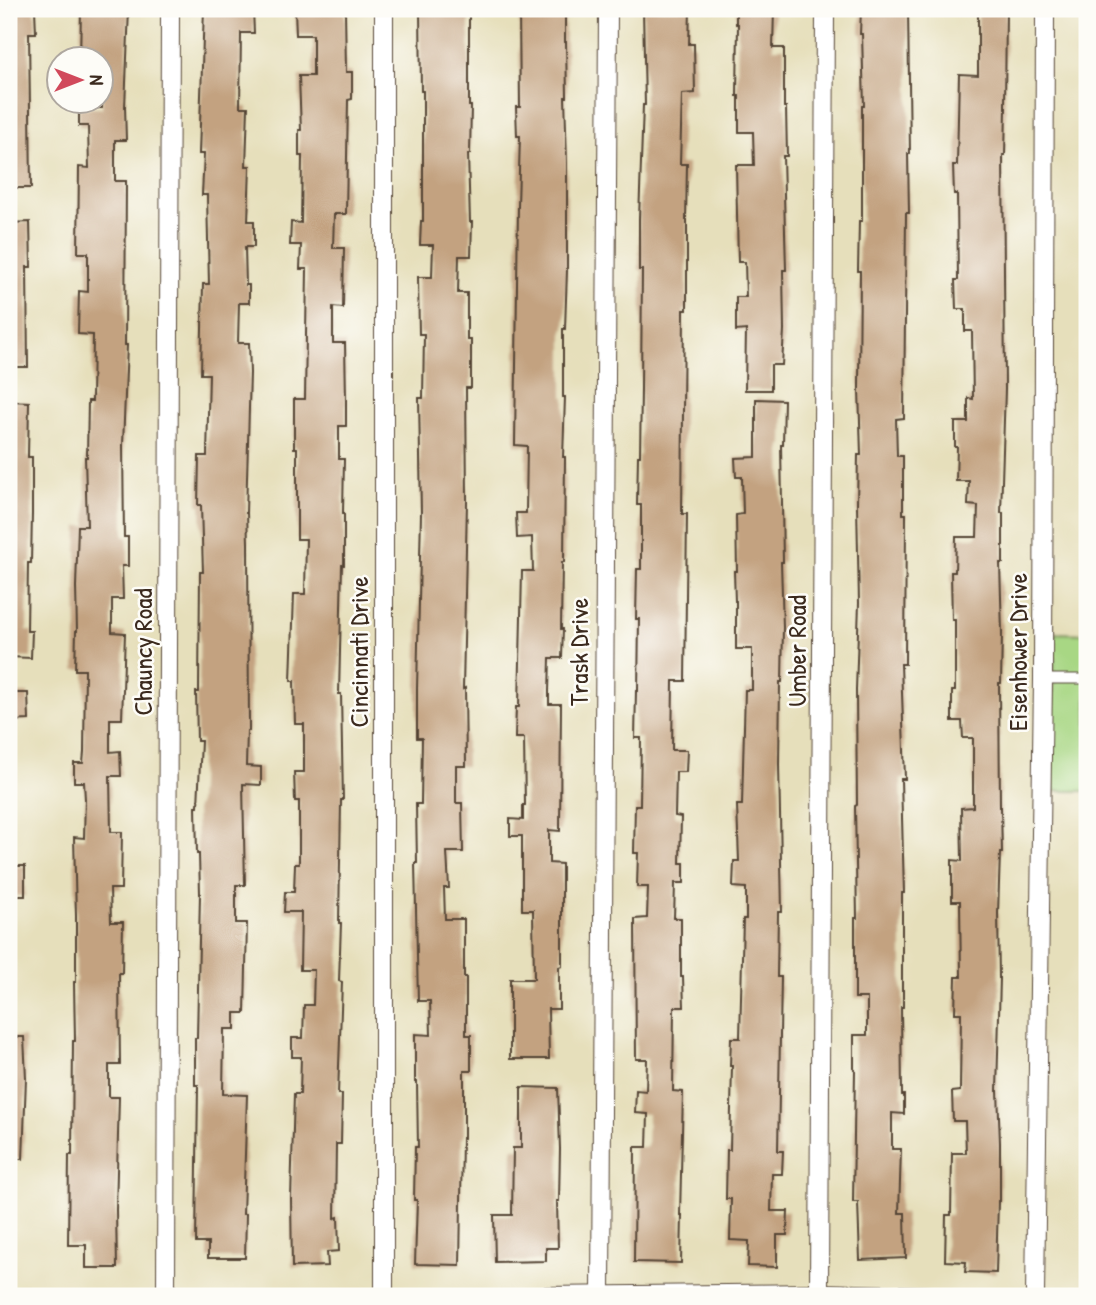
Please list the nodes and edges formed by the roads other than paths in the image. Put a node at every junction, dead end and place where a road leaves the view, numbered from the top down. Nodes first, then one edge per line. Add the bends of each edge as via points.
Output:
1 (170, 9) edge
2 (384, 9) edge
3 (608, 9) edge
4 (825, 9) edge
5 (1045, 9) edge
6 (1043, 679) junction
7 (1087, 679) edge
8 (819, 1293) junction
9 (601, 1295) edge
10 (166, 1296) edge
11 (384, 1296) edge
12 (543, 1296) edge
13 (933, 1296) edge
14 (1035, 1296) edge

1 - 10 street, Chauncy Road
2 - 11 street, Cincinnati Drive
3 - 9 street, Trask Drive
4 - 8 street, Umber Road
5 - 6 street, Eisenhower Drive
6 - 7 lane
6 - 14 street, Eisenhower Drive
8 - 9 street
8 - 13 street
9 - 12 street

